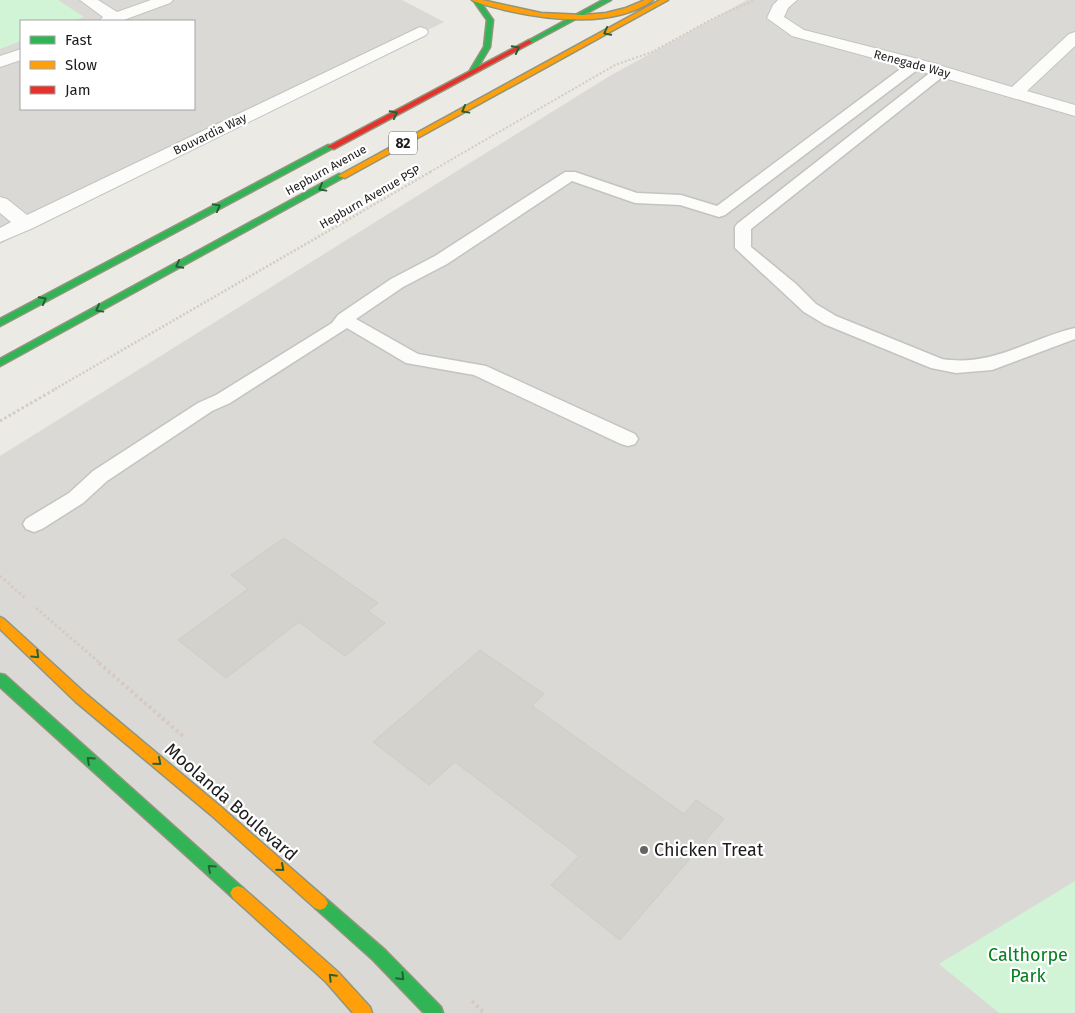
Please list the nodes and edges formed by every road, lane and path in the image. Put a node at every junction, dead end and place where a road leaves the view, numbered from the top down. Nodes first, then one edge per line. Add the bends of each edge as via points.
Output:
1 (88, 0) edge
2 (165, 0) edge
3 (476, 0) edge
4 (608, 0) edge
5 (650, 0) edge
6 (665, 0) edge
7 (755, 0) edge
8 (789, 0) edge
9 (554, 2) dead end
10 (574, 18) junction
11 (111, 20) edge
12 (420, 32) dead end
13 (1075, 37) edge
14 (588, 42) junction
15 (20, 54) edge
16 (0, 62) edge
17 (916, 64) junction
18 (941, 71) junction
19 (472, 72) junction
20 (1015, 93) junction
21 (1075, 111) edge
22 (0, 203) edge
23 (26, 224) junction
24 (0, 236) edge
25 (344, 319) junction
26 (0, 323) edge
27 (1075, 333) edge
28 (21, 352) junction
29 (0, 363) edge
30 (0, 368) edge
31 (0, 421) edge
32 (628, 439) dead end
33 (34, 524) dead end
34 (0, 622) edge
35 (0, 679) edge
36 (364, 1013) edge
37 (435, 1013) edge

1 - 11 street
2 - 11 street
3 - 10 main road via 532,14
3 - 19 main road via 490,20 487,47
4 - 10 main road, Hepburn Avenue / 82
5 - 10 main road via 615,14
6 -> 14 main road, Hepburn Avenue / 82
7 - 31 path, Hepburn Avenue PSP via 652,52 615,65
8 - 17 street, Renegade Way via 781,5 775,18 798,33
9 - 10 main road
10 - 14 main road
19 -> 10 main road, Hepburn Avenue / 82
12 - 23 street, Bouvardia Way
13 - 20 street
14 -> 28 main road, Hepburn Avenue / 82
15 - 16 street
17 - 18 street, Renegade Way
17 - 25 lane via 718,212 681,200 635,198 570,175
18 - 20 street, Renegade Way
18 - 27 lane via 743,227 743,248 810,308 830,320 938,364 956,367 992,364
26 -> 19 main road, Hepburn Avenue / 82
20 - 21 street, Renegade Way
22 - 23 street
23 - 24 street, Bouvardia Way
25 - 32 lane via 413,359 479,370
25 - 33 lane via 340,327 205,407
28 - 29 main road, Hepburn Avenue / 82
28 - 30 main road
34 -> 37 main road, Moolanda Boulevard via 81,698 216,811 379,955
36 -> 35 main road via 332,976

